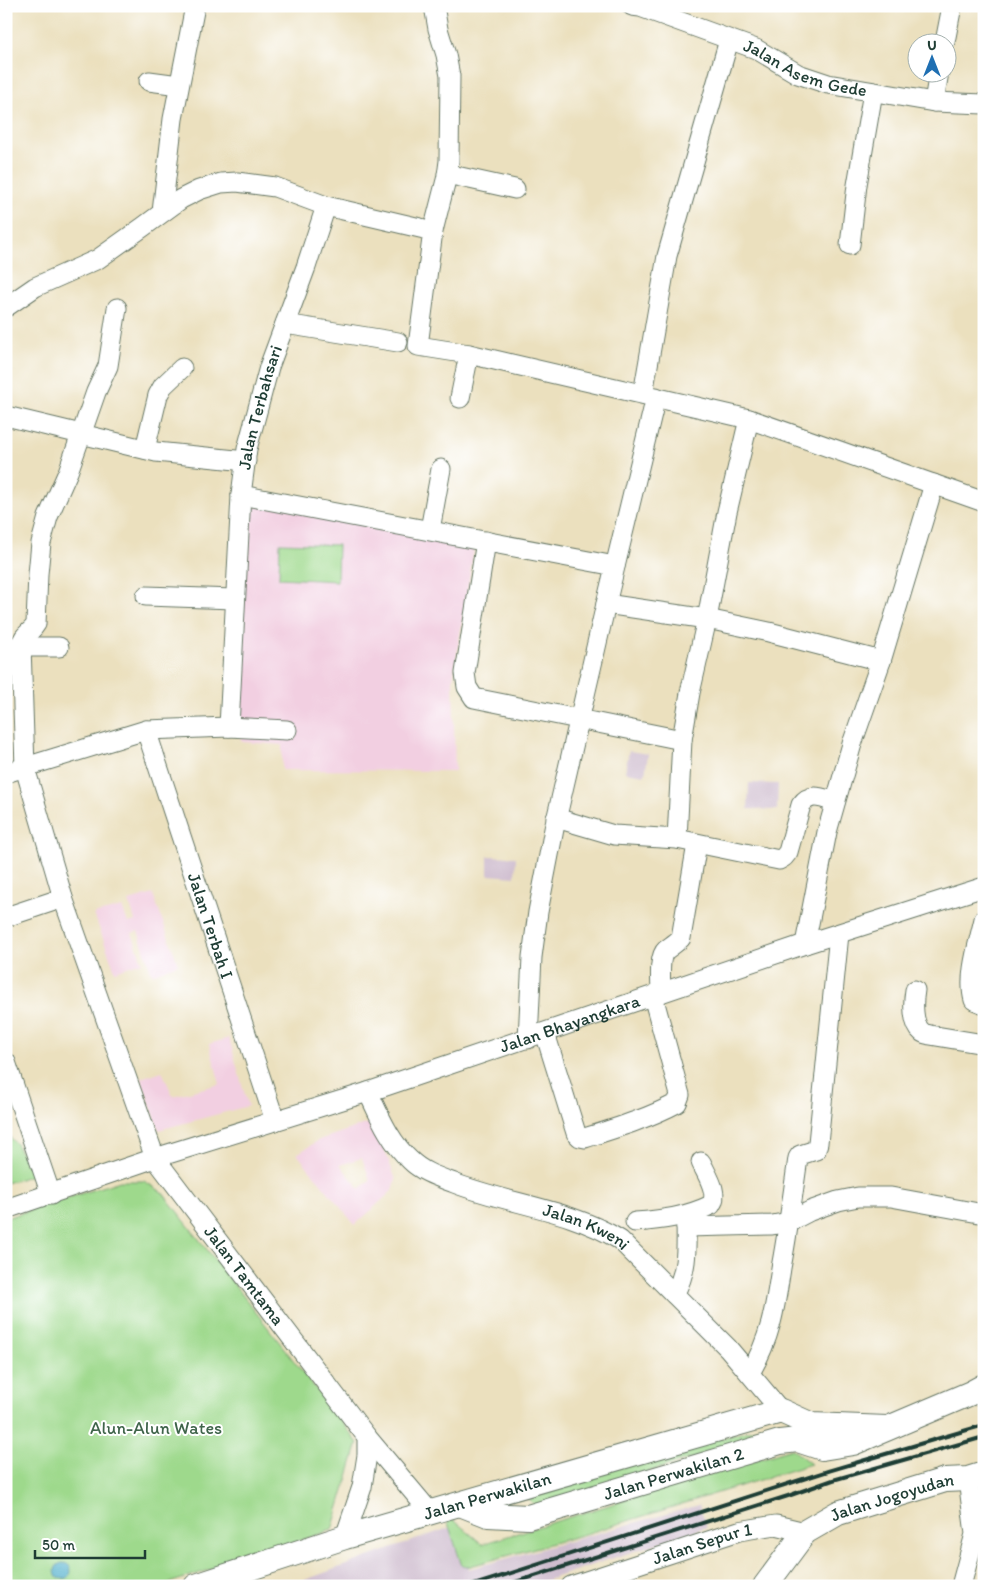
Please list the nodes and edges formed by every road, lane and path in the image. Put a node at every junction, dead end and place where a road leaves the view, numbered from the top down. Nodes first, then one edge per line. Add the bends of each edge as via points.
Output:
1 (195, 6) edge
2 (434, 6) edge
3 (952, 6) edge
4 (637, 7) edge
5 (947, 32) edge
6 (730, 40) junction
7 (149, 81) dead end
8 (937, 82) edge
9 (179, 85) junction
10 (873, 92) junction
11 (934, 102) junction
12 (984, 104) edge
13 (447, 174) junction
14 (515, 189) dead end
15 (326, 206) junction
16 (162, 212) junction
17 (433, 231) junction
18 (850, 244) dead end
19 (6, 307) edge
20 (117, 308) dead end
21 (285, 324) junction
22 (409, 345) junction
23 (470, 354) junction
24 (182, 368) dead end
25 (650, 396) junction
26 (460, 398) dead end
27 (6, 416) edge
28 (749, 419) junction
29 (81, 435) junction
30 (145, 450) junction
31 (246, 461) junction
32 (440, 469) dead end
33 (934, 484) junction
34 (240, 495) junction
35 (984, 502) edge
36 (430, 530) junction
37 (486, 541) junction
38 (615, 566) junction
39 (146, 596) dead end
40 (234, 599) junction
41 (606, 604) junction
42 (707, 620) junction
43 (14, 647) edge
44 (59, 647) dead end
45 (881, 661) junction
46 (579, 720) junction
47 (229, 726) junction
48 (146, 730) junction
49 (287, 730) dead end
50 (682, 740) junction
51 (25, 768) junction
52 (6, 774) edge
53 (835, 802) junction
54 (556, 818) junction
55 (677, 840) junction
56 (697, 844) junction
57 (984, 887) edge
58 (63, 898) junction
59 (6, 917) edge
60 (984, 919) edge
61 (839, 934) junction
62 (805, 944) junction
63 (915, 990) dead end
64 (657, 994) junction
65 (984, 1004) edge
66 (536, 1036) junction
67 (984, 1044) edge
68 (6, 1062) edge
69 (368, 1092) junction
70 (275, 1121) junction
71 (155, 1158) junction
72 (701, 1162) dead end
73 (51, 1195) junction
74 (6, 1209) edge
75 (984, 1214) edge
76 (686, 1221) junction
77 (635, 1222) dead end
78 (789, 1222) junction
79 (674, 1294) junction
80 (750, 1374) junction
81 (984, 1386) edge
82 (781, 1411) junction
83 (887, 1428) junction
84 (367, 1437) junction
85 (976, 1477) edge
86 (460, 1504) junction
87 (430, 1512) junction
88 (805, 1532) junction
89 (979, 1532) edge
90 (345, 1537) junction
91 (196, 1586) edge
92 (571, 1586) edge
93 (765, 1586) edge
94 (962, 1586) edge

1 - 9 street
2 - 13 street via 450,76
3 - 5 street
4 - 6 street, Jalan Asem Gede
6 - 10 street, Jalan Asem Gede via 756,49 798,74 828,84
6 - 25 street via 667,256
7 - 9 street
8 - 11 street
9 - 16 street
10 - 11 street, Jalan Asem Gede
10 - 18 street
11 - 12 street, Jalan Asem Gede
13 - 14 street
13 - 17 street
15 - 16 street via 275,187 237,182 200,190
15 - 17 street
15 - 21 street, Jalan Terbahsari
16 - 19 street via 98,259 34,287
17 - 22 street
20 - 29 street via 108,366
21 - 22 street
21 - 31 street, Jalan Terbahsari via 257,407
22 - 23 street
23 - 25 street
23 - 26 street
24 - 30 street via 158,395
25 - 28 street
25 - 38 street
27 - 29 street
28 - 33 street
28 - 42 street via 727,512
29 - 30 street
29 - 43 street via 41,543 36,624
30 - 31 street
31 - 34 street, Jalan Terbahsari
32 - 36 street
33 - 35 street
33 - 45 street
34 - 36 street
34 - 40 street, Jalan Terbahsari
36 - 37 street
37 - 38 street
37 - 46 street via 465,673 470,693 474,698
38 - 41 street
39 - 40 street
40 - 47 street, Jalan Terbahsari
41 - 42 street
41 - 46 street
42 - 45 street via 769,632
42 - 50 street
43 - 44 street
43 - 51 street, Jalan Tamtama
45 - 53 street
46 - 50 street
46 - 54 street
47 - 48 street
47 - 49 street
48 - 51 street
48 - 70 street, Jalan Terbah I
50 - 55 street
51 - 52 street
51 - 58 street, Jalan Tamtama
53 - 56 street via 817,796 805,799 800,805 788,852 779,860
53 - 62 street via 826,832
54 - 55 street via 614,835
54 - 66 street via 534,939
55 - 56 street
56 - 64 street via 681,938 666,950 661,960
57 - 61 street, Jalan Bhayangkara
58 - 59 street
58 - 71 street, Jalan Tamtama
60 - 65 street via 972,992 974,1000
61 - 62 street, Jalan Bhayangkara
61 - 78 street via 818,1143 816,1150 798,1158
62 - 64 street, Jalan Bhayangkara
63 - 67 street via 915,1015 922,1032
64 - 66 street, Jalan Bhayangkara
64 - 66 street via 680,1095 677,1103 617,1127 585,1138 576,1133
66 - 69 street, Jalan Bhayangkara
68 - 73 street
69 - 70 street, Jalan Bhayangkara
69 - 79 street, Jalan Kweni via 398,1147 423,1171 470,1190 602,1229 620,1240
70 - 71 street, Jalan Bhayangkara
71 - 73 street
71 - 84 street, Jalan Tamtama
72 - 76 street via 715,1196 711,1205
73 - 74 street
75 - 78 street via 891,1197 858,1197 838,1200
76 - 77 street
76 - 78 street via 772,1225
76 - 79 street via 686,1260 683,1277
78 - 80 street via 767,1339
79 - 80 street, Jalan Kweni
80 - 82 street, Jalan Kweni
81 - 83 main road, Jalan Perwakilan 2
82 - 83 main road via 812,1425
82 - 86 main road, Jalan Perwakilan
83 - 86 main road, Jalan Perwakilan 2 via 853,1443 822,1448 798,1440 780,1442 528,1517 488,1515
84 - 87 street, Jalan Tamtama
84 - 90 street via 362,1487
85 - 88 main road, Jalan Jogoyudan via 945,1480 838,1512
85 - 89 street, Jalan Jogoyudan
86 - 87 main road, Jalan Perwakilan
87 - 90 main road, Jalan Perwakilan
88 - 92 street, Jalan Sepur 1 via 776,1525 739,1531
88 - 93 main road
89 - 94 street, Jalan Jogoyudan
90 - 91 main road, Jalan Perwakilan

